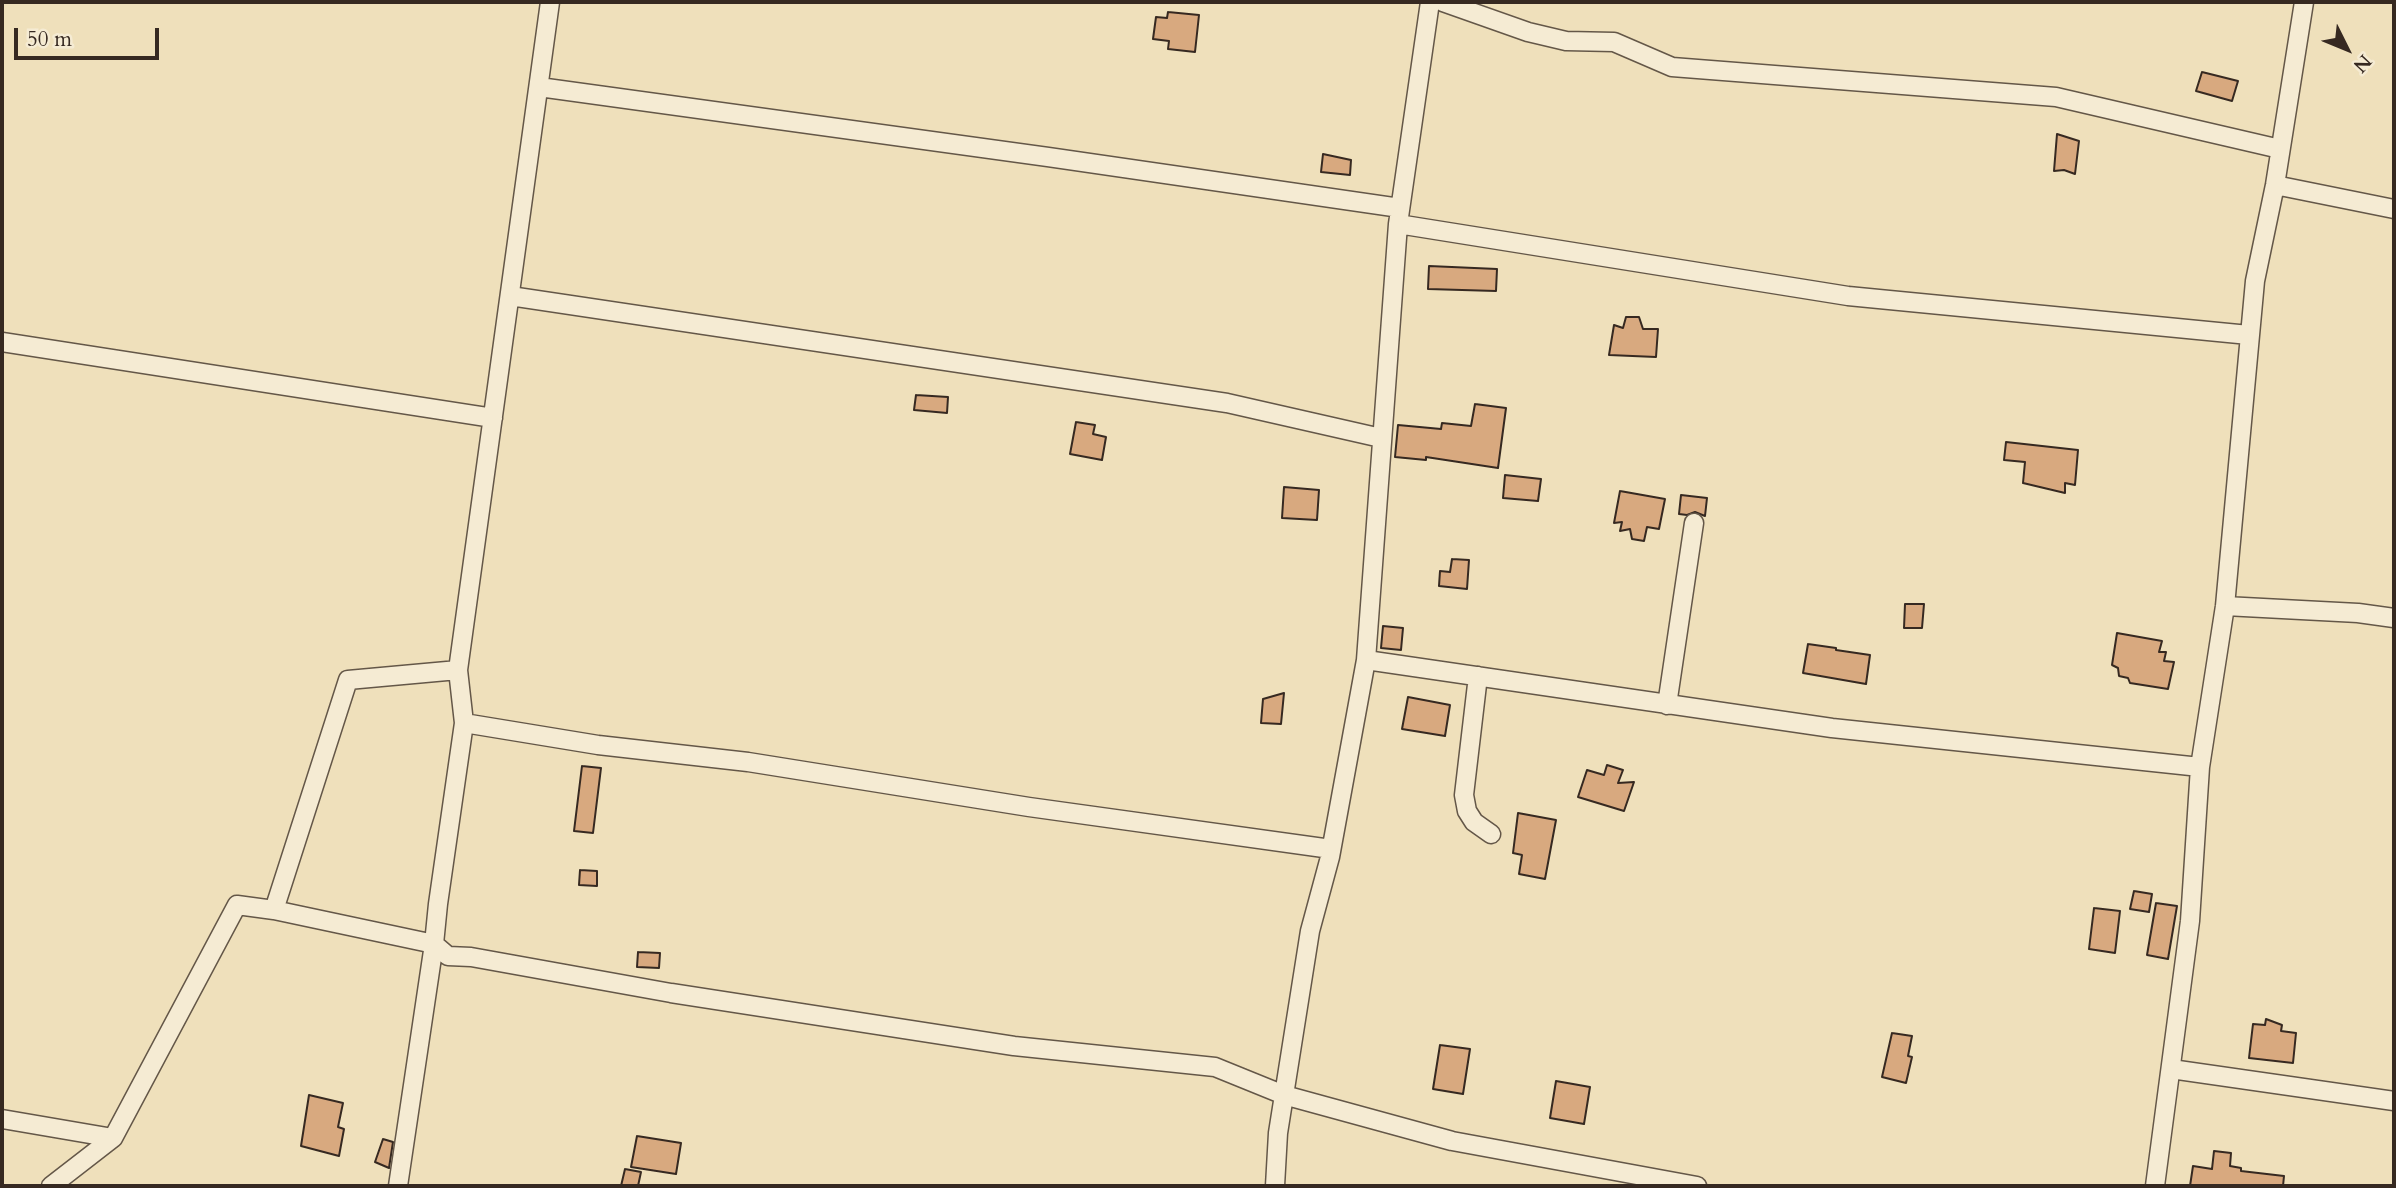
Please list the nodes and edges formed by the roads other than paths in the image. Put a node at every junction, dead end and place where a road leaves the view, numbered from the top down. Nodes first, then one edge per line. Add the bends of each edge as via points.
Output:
1 (550, 2) edge
2 (1430, 2) edge
3 (1443, 2) edge
4 (2304, 2) edge
5 (539, 87) junction
6 (2280, 149) junction
7 (2275, 185) junction
8 (2394, 209) edge
9 (1399, 216) junction
10 (510, 296) junction
11 (2249, 335) junction
12 (2, 342) edge
13 (493, 418) junction
14 (1381, 438) junction
15 (1695, 523) dead end
16 (2225, 606) junction
17 (2394, 618) edge
18 (1366, 660) junction
19 (458, 670) junction
20 (1478, 676) junction
21 (1667, 705) junction
22 (464, 723) junction
23 (2200, 767) junction
24 (1491, 834) dead end
25 (1331, 849) junction
26 (274, 910) junction
27 (434, 944) junction
28 (2171, 1069) junction
29 (1284, 1095) junction
30 (2394, 1101) edge
31 (2, 1119) edge
32 (113, 1138) junction
33 (51, 1186) edge
34 (398, 1186) edge
35 (1275, 1186) edge
36 (1697, 1186) edge
37 (2155, 1186) edge

1 - 5 street
2 - 9 street
3 - 6 street via 1566,41 1614,42 1672,67 2056,97
4 - 6 street
5 - 9 street via 1048,157
5 - 10 street
6 - 7 street
7 - 8 street
7 - 11 street
9 - 11 street via 1848,296
9 - 14 street
10 - 13 street
10 - 14 street via 1227,403
11 - 16 street
12 - 13 street
13 - 19 street
14 - 18 street
15 - 21 street
16 - 17 street
16 - 23 street
18 - 20 street
18 - 25 street
19 - 22 street
19 - 26 street via 348,680
20 - 21 street
20 - 24 street via 1464,795 1466,811
21 - 23 street via 1832,728
22 - 25 street
22 - 27 street
23 - 28 street via 2190,920
25 - 29 street via 1310,930
26 - 27 street
26 - 32 street via 237,905
27 - 29 street via 447,956 699,997 1014,1046 1215,1067
27 - 34 street
28 - 30 street
28 - 37 street
29 - 35 street
29 - 36 street via 1452,1142
31 - 32 street
32 - 33 street

